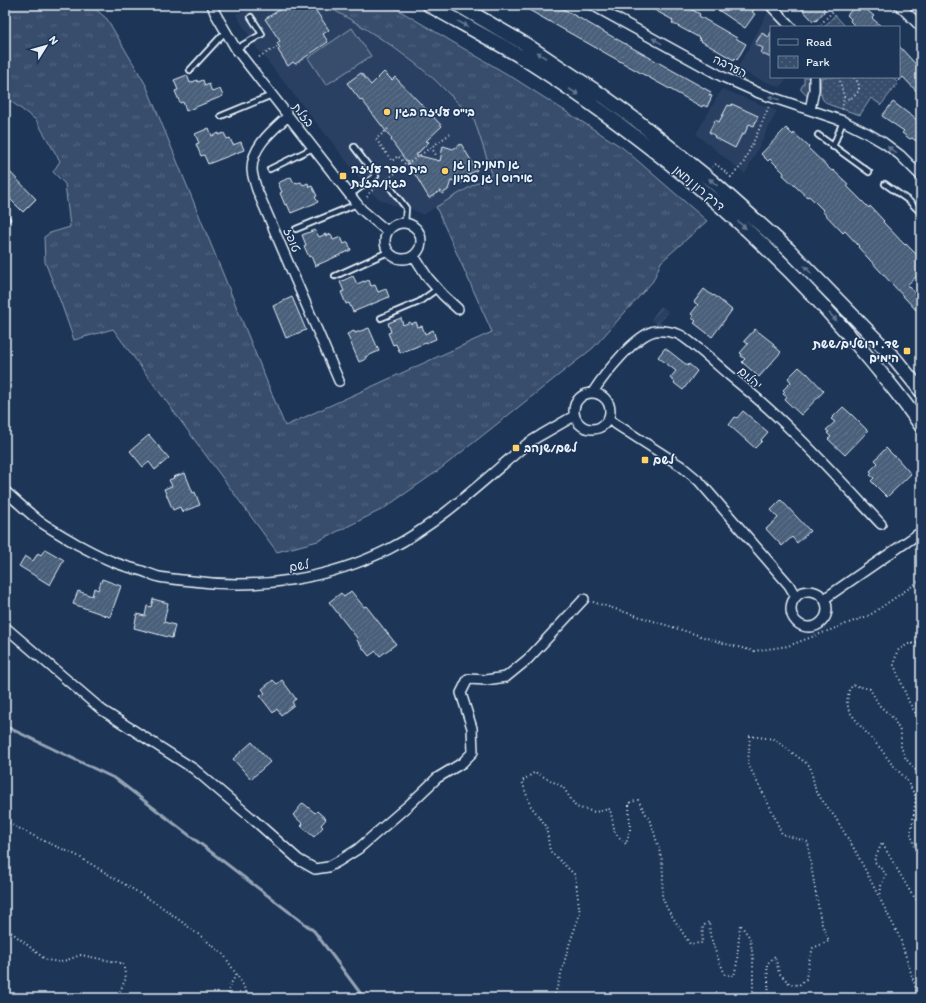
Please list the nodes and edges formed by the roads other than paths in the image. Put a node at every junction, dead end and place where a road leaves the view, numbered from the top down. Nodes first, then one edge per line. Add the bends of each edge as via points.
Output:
1 (212, 5) edge
2 (429, 5) edge
3 (458, 5) edge
4 (592, 5) edge
5 (770, 5) edge
6 (899, 5) edge
7 (251, 17) dead end
8 (790, 26) edge
9 (921, 27) edge
10 (226, 31) junction
11 (236, 49) junction
12 (190, 70) dead end
13 (814, 78) edge
14 (272, 95) junction
15 (810, 110) junction
16 (221, 116) dead end
17 (288, 116) junction
18 (842, 116) junction
19 (818, 135) dead end
20 (354, 147) dead end
21 (833, 147) junction
22 (313, 148) junction
23 (270, 169) dead end
24 (869, 172) dead end
25 (921, 176) edge
26 (884, 184) dead end
27 (390, 187) dead end
28 (350, 195) junction
29 (357, 204) junction
30 (921, 205) edge
31 (916, 208) junction
32 (921, 213) edge
33 (405, 222) junction
34 (296, 229) dead end
35 (387, 231) junction
36 (388, 252) junction
37 (414, 256) junction
38 (335, 276) dead end
39 (438, 288) junction
40 (458, 308) dead end
41 (381, 318) dead end
42 (339, 381) dead end
43 (921, 390) edge
44 (593, 392) junction
45 (574, 416) junction
46 (608, 419) junction
47 (921, 426) edge
48 (5, 491) edge
49 (881, 524) dead end
50 (921, 532) edge
51 (796, 597) junction
52 (584, 599) road end
53 (824, 599) junction
54 (5, 627) edge

1 - 10 street, בזלת
2 -> 47 main road, דרך רון נחמן via 518,55 596,107 705,192 780,261 847,332
43 -> 3 main road, דרך רון נחמן via 896,360 789,250 714,182 603,96 525,44
15 -> 4 street, הערבה via 759,93 723,77
5 - 8 street
6 - 9 street
7 - 11 lane via 262,34
10 - 11 street, בזלת
10 - 12 lane
11 - 14 street, בזלת
13 - 15 street
14 - 16 lane
14 - 17 street, בזלת
15 - 18 street, הערבה
17 - 22 street, בזלת
17 - 42 street, טופז via 257,150 252,169 253,178
18 - 21 lane
25 -> 18 street, הערבה via 900,155
19 - 21 lane
20 - 28 lane via 376,176
21 - 24 lane
22 - 23 lane
22 - 28 street, בזלת
26 - 31 lane
27 - 33 lane via 406,208
28 - 29 street, בזלת
29 - 34 lane
29 - 35 street, בזלת
30 - 31 lane
31 - 32 lane
33 - 35 street via 396,224
33 - 37 street via 417,229 420,235 421,245
35 - 36 street via 384,239
36 - 37 street via 393,257 401,259
36 - 38 lane
37 - 39 street
39 - 40 street
39 - 41 lane via 419,302
44 - 45 street via 579,396 573,407
44 - 46 street via 606,398 610,406
44 - 49 street, יהלום via 610,369 642,337 654,331 668,331 680,335 789,429
45 - 46 street via 582,427 590,429 600,428
45 - 48 street, לשם via 528,443 450,508 399,543 338,569 281,581 237,585 177,580 115,562 41,522
46 - 51 street via 681,466 699,481
50 - 53 street
51 - 53 street via 801,592 808,591 816,592
51 - 53 street via 791,610 803,626 811,626 823,620 827,608
52 - 54 street via 528,659 506,677 468,679 461,693 472,728 473,752 462,763 437,778 358,849 339,862 315,869 299,860 194,769 102,710

